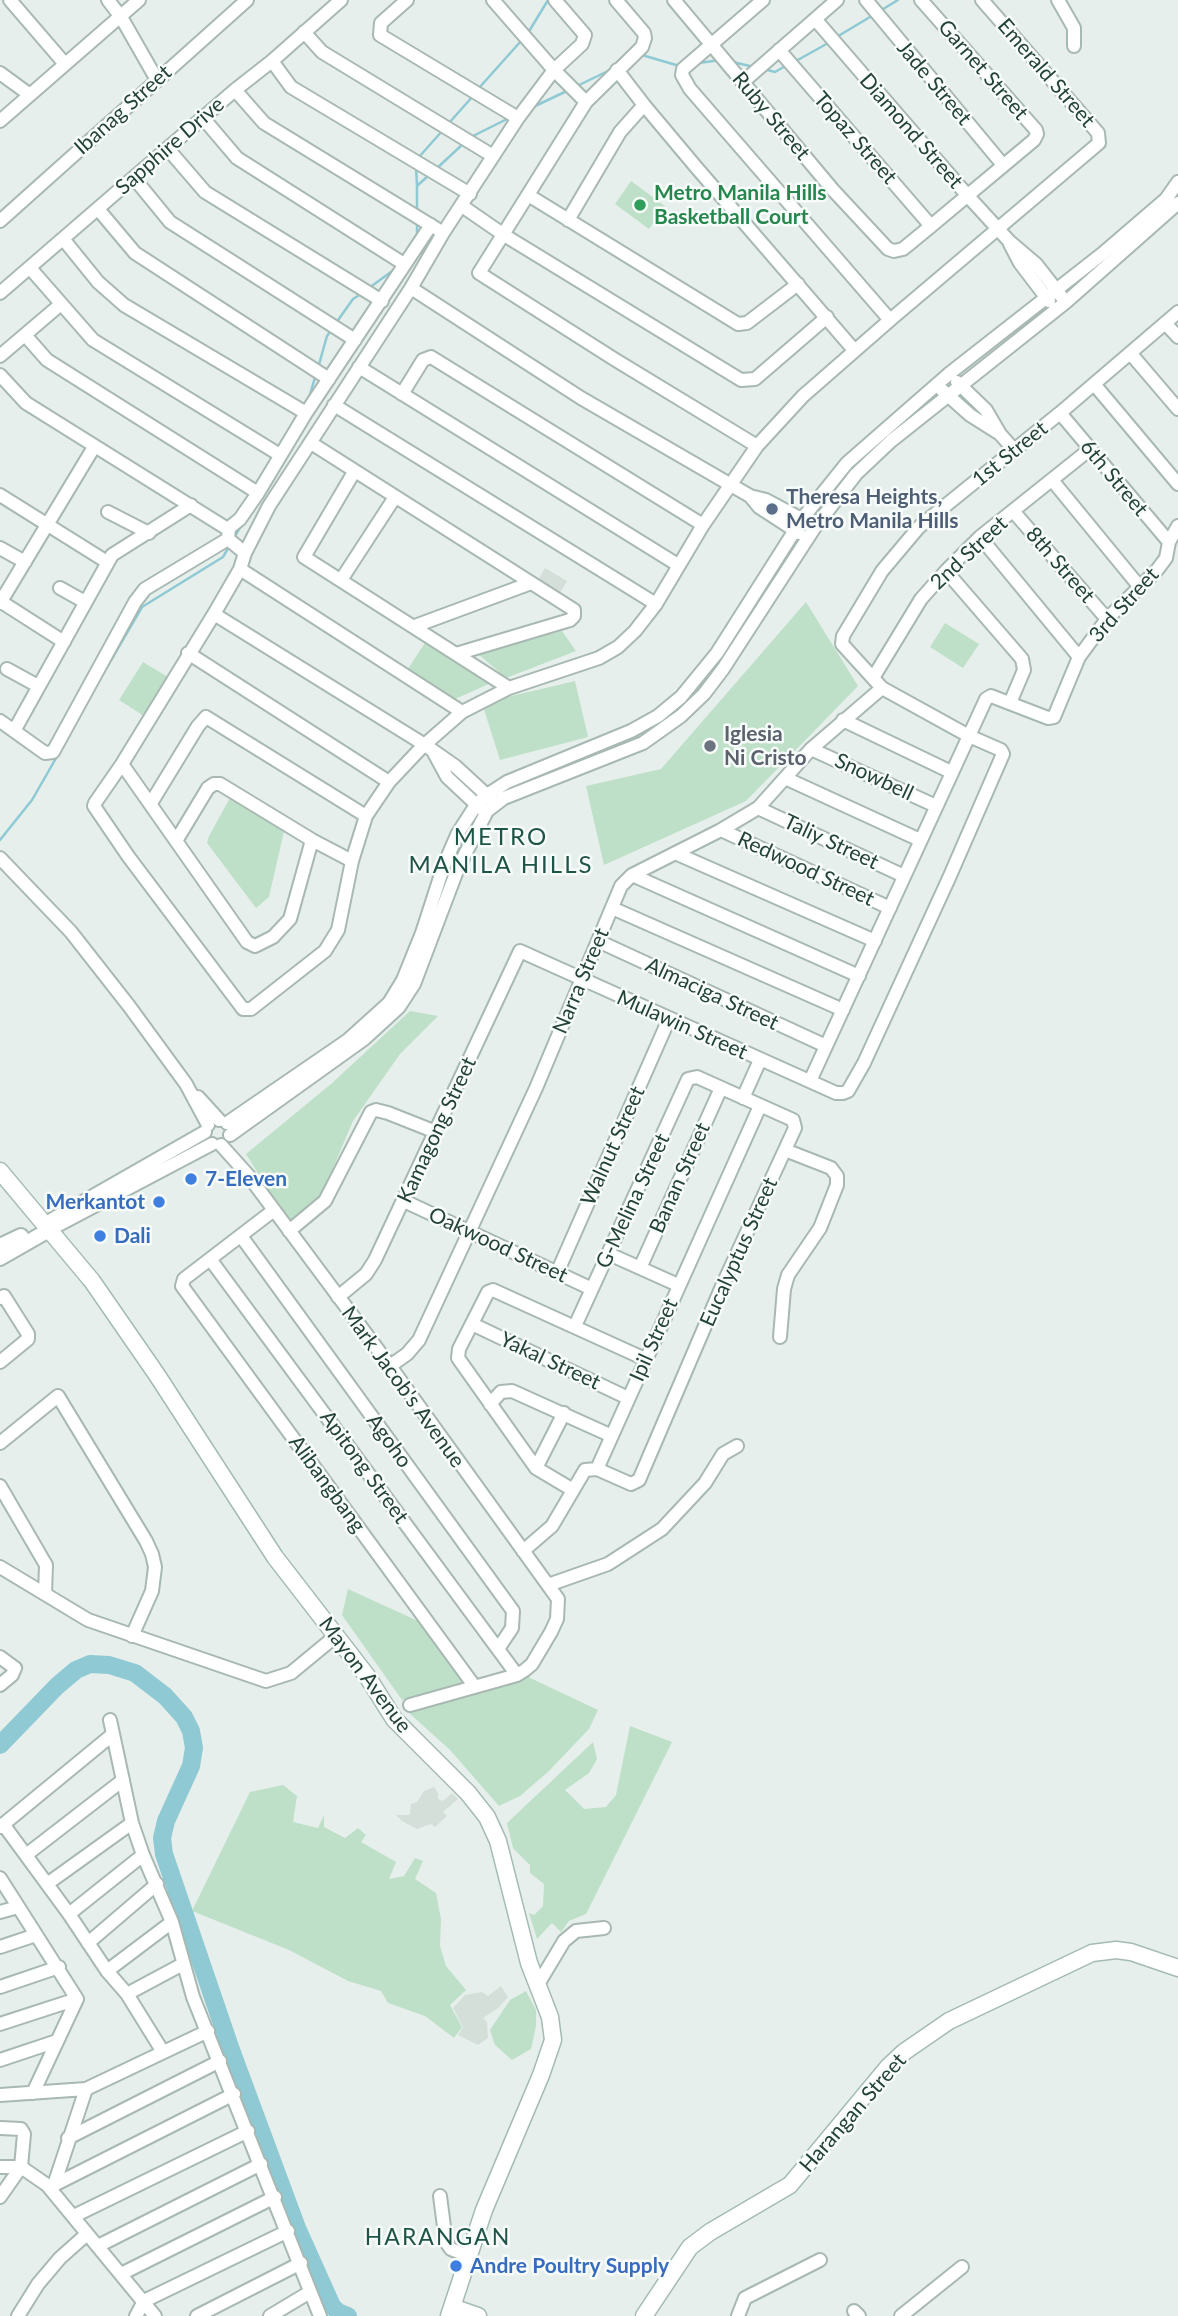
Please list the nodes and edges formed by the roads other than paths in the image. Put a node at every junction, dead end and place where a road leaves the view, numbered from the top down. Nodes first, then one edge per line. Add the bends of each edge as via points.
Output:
1 (10, 0) edge
2 (108, 0) edge
3 (139, 0) edge
4 (247, 0) edge
5 (341, 0) edge
6 (407, 0) edge
7 (494, 0) edge
8 (555, 0) edge
9 (616, 0) edge
10 (674, 0) edge
11 (763, 0) edge
12 (837, 0) edge
13 (866, 0) edge
14 (921, 0) edge
15 (982, 0) edge
16 (1058, 0) edge
17 (121, 18) junction
18 (815, 19) junction
19 (304, 32) junction
20 (712, 44) junction
21 (1074, 46) dead end
22 (779, 50) junction
23 (272, 61) junction
24 (65, 64) junction
25 (617, 69) junction
26 (554, 70) junction
27 (0, 73) edge
28 (158, 80) junction
29 (743, 82) junction
30 (235, 90) junction
31 (30, 95) junction
32 (586, 102) junction
33 (643, 105) junction
34 (203, 118) junction
35 (518, 118) junction
36 (0, 121) edge
37 (168, 149) junction
38 (493, 156) junction
39 (1003, 165) junction
40 (134, 178) junction
41 (1178, 182) edge
42 (470, 194) junction
43 (528, 195) junction
44 (967, 195) junction
45 (1178, 203) edge
46 (461, 206) junction
47 (98, 209) junction
48 (568, 219) junction
49 (0, 221) edge
50 (431, 225) junction
51 (931, 226) junction
52 (999, 230) junction
53 (443, 233) junction
54 (504, 235) junction
55 (64, 240) junction
56 (404, 264) junction
57 (30, 268) junction
58 (797, 284) junction
59 (411, 288) junction
60 (0, 293) edge
61 (1051, 293) junction
62 (382, 301) junction
63 (61, 304) junction
64 (1061, 306) junction
65 (1178, 312) edge
66 (827, 317) junction
67 (890, 320) junction
68 (1166, 323) junction
69 (25, 335) junction
70 (1178, 337) edge
71 (355, 340) junction
72 (854, 350) junction
73 (1131, 354) junction
74 (0, 356) edge
75 (359, 367) junction
76 (950, 373) junction
77 (0, 375) edge
78 (329, 379) junction
79 (1094, 384) junction
80 (936, 385) junction
81 (961, 386) junction
82 (402, 394) junction
83 (948, 396) junction
84 (334, 405) junction
85 (1178, 410) edge
86 (1060, 413) junction
87 (306, 414) junction
88 (1000, 434) junction
89 (311, 443) junction
90 (757, 446) junction
91 (94, 447) junction
92 (1089, 450) junction
93 (1015, 451) junction
94 (280, 455) junction
95 (354, 471) junction
96 (1052, 480) junction
97 (730, 484) junction
98 (1178, 484) edge
99 (258, 493) junction
100 (0, 495) edge
101 (395, 497) junction
102 (191, 505) junction
103 (1013, 511) junction
104 (108, 512) dead end
105 (48, 524) junction
106 (798, 524) junction
107 (703, 525) junction
108 (1178, 526) edge
109 (149, 533) junction
110 (229, 533) junction
111 (811, 533) junction
112 (980, 537) junction
113 (1169, 542) junction
114 (0, 548) edge
115 (244, 552) junction
116 (25, 562) junction
117 (107, 562) junction
118 (678, 565) junction
119 (240, 569) junction
120 (946, 571) junction
121 (341, 580) junction
122 (531, 583) junction
123 (1139, 586) junction
124 (60, 588) dead end
125 (0, 602) edge
126 (85, 602) junction
127 (656, 604) junction
128 (214, 614) junction
129 (1107, 619) junction
130 (415, 626) junction
131 (64, 642) junction
132 (188, 653) junction
133 (456, 654) junction
134 (1079, 657) junction
135 (7, 669) dead end
136 (873, 678) junction
137 (38, 687) junction
138 (509, 688) junction
139 (882, 688) junction
140 (1010, 703) junction
141 (461, 712) junction
142 (843, 720) junction
143 (0, 721) edge
144 (14, 731) junction
145 (969, 736) junction
146 (429, 749) junction
147 (811, 749) junction
148 (122, 764) junction
149 (951, 772) junction
150 (785, 778) junction
151 (389, 782) junction
152 (491, 799) junction
153 (151, 803) junction
154 (936, 806) junction
155 (758, 808) junction
156 (481, 809) junction
157 (366, 816) junction
158 (722, 830) junction
159 (312, 840) junction
160 (920, 840) junction
161 (176, 841) junction
162 (675, 853) junction
163 (0, 858) edge
164 (352, 861) junction
165 (632, 876) junction
166 (904, 876) junction
167 (612, 908) junction
168 (890, 908) junction
169 (598, 941) junction
170 (875, 941) junction
171 (520, 951) joint
172 (859, 976) junction
173 (583, 979) junction
174 (843, 1010) junction
175 (669, 1019) junction
176 (826, 1046) junction
177 (760, 1060) junction
178 (691, 1077) joint
179 (810, 1081) junction
180 (721, 1088) junction
181 (743, 1098) junction
182 (760, 1106) junction
183 (436, 1132) junction
184 (219, 1133) junction
185 (785, 1150) junction
186 (0, 1171) edge
187 (404, 1201) junction
188 (274, 1210) junction
189 (47, 1227) junction
190 (289, 1231) junction
191 (469, 1233) junction
192 (241, 1236) junction
193 (0, 1246) edge
194 (609, 1254) junction
195 (0, 1258) edge
196 (211, 1259) junction
197 (640, 1268) junction
198 (557, 1273) junction
199 (678, 1285) junction
200 (592, 1289) junction
201 (338, 1297) junction
202 (0, 1298) edge
203 (472, 1324) junction
204 (575, 1326) junction
205 (780, 1337) dead end
206 (645, 1359) junction
207 (0, 1362) edge
208 (390, 1366) junction
209 (628, 1398) junction
210 (490, 1404) junction
211 (564, 1413) junction
212 (612, 1436) junction
213 (0, 1443) edge
214 (737, 1446) dead end
215 (536, 1468) junction
216 (597, 1469) junction
217 (0, 1486) edge
218 (572, 1490) junction
219 (523, 1551) junction
220 (0, 1567) edge
221 (548, 1585) junction
222 (45, 1594) junction
223 (337, 1635) junction
224 (132, 1636) junction
225 (498, 1649) junction
226 (0, 1657) edge
227 (517, 1675) junction
228 (0, 1685) edge
229 (475, 1687) junction
230 (410, 1705) dead end
231 (110, 1720) dead end
232 (112, 1735) junction
233 (123, 1780) junction
234 (132, 1824) junction
235 (2, 1826) edge
236 (26, 1855) junction
237 (143, 1855) junction
238 (0, 1878) edge
239 (47, 1884) junction
240 (157, 1884) junction
241 (18, 1907) junction
242 (0, 1912) edge
243 (69, 1914) junction
244 (172, 1922) junction
245 (604, 1928) dead end
246 (36, 1935) junction
247 (88, 1943) junction
248 (0, 1947) edge
249 (183, 1964) junction
250 (59, 1967) junction
251 (1178, 1968) edge
252 (107, 1971) junction
253 (537, 1986) junction
254 (0, 1987) edge
255 (127, 1994) junction
256 (77, 1999) junction
257 (0, 2024) edge
258 (208, 2031) junction
259 (57, 2041) junction
260 (163, 2052) junction
261 (0, 2060) edge
262 (220, 2061) junction
263 (86, 2089) junction
264 (33, 2093) junction
265 (234, 2094) junction
266 (0, 2095) edge
267 (0, 2128) edge
268 (248, 2131) junction
269 (68, 2138) junction
270 (261, 2164) junction
271 (0, 2167) edge
272 (21, 2167) junction
273 (52, 2186) junction
274 (440, 2196) dead end
275 (0, 2197) edge
276 (275, 2197) junction
277 (74, 2216) junction
278 (288, 2231) junction
279 (88, 2234) junction
280 (98, 2246) junction
281 (468, 2256) junction
282 (820, 2260) dead end
283 (301, 2263) junction
284 (962, 2267) dead end
285 (121, 2274) junction
286 (310, 2292) junction
287 (145, 2301) junction
288 (450, 2311) edge
289 (18, 2316) edge
290 (136, 2316) edge
291 (155, 2316) edge
292 (197, 2316) edge
293 (270, 2316) edge
294 (320, 2316) edge
295 (478, 2316) edge
296 (644, 2316) edge
297 (738, 2316) edge
298 (901, 2316) edge

1 - 24 street
2 - 17 street
3 - 17 street
4 - 28 street, Ibanag Street
5 - 19 street, Sapphire Drive
6 - 35 street via 381,23 380,34
7 - 26 street
8 - 26 street via 585,34 582,44
9 - 25 street via 645,38 642,47
10 - 20 street, Ruby Street
11 - 20 street
12 - 18 street
13 - 39 street, Jade Street
14 - 39 street, Garnet Street via 1036,130 1034,140
15 - 52 street, Emerald Street via 1100,139
16 - 21 street via 1074,28
17 - 24 street
17 - 28 street
18 - 22 street
18 - 44 street, Diamond Street
19 - 23 street, Sapphire Drive
19 - 38 street via 322,52
20 - 29 street, Ruby Street
20 - 67 street via 683,69 690,89
22 - 29 street
22 - 51 street, Topaz Street
23 - 30 street, Sapphire Drive
23 - 42 street via 291,87
24 - 31 street
25 - 32 street
25 - 33 street
26 - 32 street
26 - 35 street
27 - 31 street
28 - 49 street, Ibanag Street
29 - 51 street, Ruby Street via 888,249 903,249
30 - 34 street, Sapphire Drive
30 - 50 street via 264,123
31 - 36 street
32 - 43 street
33 - 48 street via 620,132
33 - 58 street
34 - 37 street, Sapphire Drive
34 - 56 street via 237,158
35 - 38 street
37 - 40 street, Sapphire Drive
37 - 62 street via 205,192
38 - 42 street
39 - 44 street, Garnet Street
40 - 47 street, Sapphire Drive
40 - 71 street via 170,222
41 - 61 street via 1155,209
42 - 46 street
43 - 48 street
43 - 54 street
44 - 51 street, Ruby Street
44 - 52 street, Diamond Street
45 - 64 street
46 - 53 street
46 - 54 street
47 - 55 street, Sapphire Drive
47 - 78 street via 135,253
48 - 58 street via 738,324 747,323
50 - 53 street
50 - 56 street
52 - 61 street, Diamond Street via 1036,264
52 - 67 street
53 - 59 street
54 - 66 street via 741,380 755,379
54 - 90 street via 479,273
55 - 57 street, Sapphire Drive
55 - 87 street via 98,282 124,305
56 - 62 street
57 - 60 street, Sapphire Drive
57 - 63 street
58 - 66 street
59 - 75 street
59 - 97 street via 581,398
61 - 64 street, Diamond Street
61 - 76 street
62 - 71 street
63 - 69 street
63 - 94 street via 93,340
64 - 81 street
65 - 68 street, 1st Street
66 - 72 street
67 - 72 street
68 - 70 street
68 - 73 street, 1st Street
69 - 74 street
69 - 99 street via 47,360
71 - 78 street
72 - 90 street
73 - 79 street, 1st Street
73 - 85 street
75 - 82 street
75 - 84 street
76 - 80 street
76 - 81 street
77 - 91 street via 26,403
78 - 87 street
79 - 86 street, 1st Street
79 - 98 street
80 - 83 street
80 - 106 street via 847,463
81 - 83 street
81 - 88 street via 986,410
82 - 107 street via 423,360 431,358
82 - 118 street
83 - 88 street
83 - 111 street via 856,474
84 - 89 street
84 - 127 street
86 - 92 street, 6th Street
86 - 93 street, 1st Street
87 - 94 street
88 - 93 street
89 - 95 street
89 - 115 street
90 - 97 street
91 - 102 street
91 - 105 street
92 - 96 street, 2nd Street
92 - 113 street, 6th Street
93 - 136 street, 1st Street via 919,527 869,591 842,644
94 - 99 street
95 - 101 street
95 - 121 street via 304,557
96 - 103 street, 2nd Street
96 - 123 street
97 - 106 street via 766,500
97 - 107 street
99 - 110 street
100 - 105 street
101 - 121 street
101 - 122 street
102 - 109 street
102 - 110 street
103 - 112 street, 2nd Street
103 - 129 street, 8th Street
104 - 109 street
105 - 116 street
105 - 117 street
106 - 111 street
106 - 152 street via 717,653 681,697 631,731 508,782
107 - 118 street
108 - 113 street, 3rd Street
109 - 117 street
110 - 115 street
110 - 144 street via 145,589 53,752 45,753
111 - 152 street via 723,669 681,716 643,743
112 - 120 street, 2nd Street
112 - 134 street
113 - 123 street, 3rd Street via 1166,558
114 - 116 street
115 - 119 street
116 - 125 street
117 - 126 street
118 - 127 street
119 - 128 street
119 - 141 street
120 - 136 street, 2nd Street via 921,599
120 - 140 street via 1022,659 1024,670
121 - 130 street
122 - 130 street
122 - 133 street via 573,608 572,619
123 - 129 street, 3rd Street
124 - 126 street
125 - 131 street
126 - 131 street
127 - 138 street via 610,653
128 - 132 street
128 - 146 street
129 - 134 street, 3rd Street
130 - 133 street
131 - 137 street
132 - 148 street
132 - 151 street
133 - 138 street
134 - 140 street, 3rd Street via 1054,717
135 - 137 street
136 - 139 street
137 - 144 street
138 - 141 street
139 - 142 street, Narra Street
139 - 145 street
140 - 145 street via 988,696
141 - 146 street
142 - 147 street, Narra Street
142 - 149 street
143 - 144 street
145 - 149 street
145 - 179 street, Mulawin Street via 1003,754 950,878 853,1085 845,1093 836,1093
146 - 151 street
146 - 152 street
146 - 156 street via 447,777
147 - 150 street, Narra Street
147 - 154 street, Snowbell
148 - 153 street
148 - 164 street via 94,806 243,1009 251,1009 324,951 338,930
149 - 154 street
150 - 155 street, Narra Street
150 - 160 street
151 - 157 street
152 - 156 street
153 - 157 street via 206,717
153 - 161 street
154 - 160 street
155 - 158 street, Narra Street
155 - 166 street, Taliy Street
156 - 184 street via 414,984 399,1007 364,1039
157 - 164 street
158 - 162 street, Narra Street
158 - 168 street, Redwood Street
159 - 161 street via 214,784
159 - 161 street via 290,919 255,946 247,942
159 - 164 street
160 - 166 street
162 - 165 street, Narra Street
162 - 170 street
163 - 184 street, Mark Jacob's Avenue via 71,932
165 - 167 street, Narra Street via 621,886
165 - 172 street
166 - 168 street
167 - 169 street, Narra Street
167 - 174 street
168 - 170 street
169 - 173 street, Narra Street
169 - 176 street, Almaciga Street
170 - 172 street
171 - 173 street, Mulawin Street
171 - 183 street, Kamagong Street
172 - 174 street
173 - 175 street, Mulawin Street
173 - 191 street, Narra Street
174 - 176 street
175 - 177 street, Mulawin Street
175 - 198 street, Walnut Street
176 - 179 street
177 - 179 street, Mulawin Street
177 - 181 street
178 - 180 street, Eucalyptus Street
178 - 194 street, G-Melina Street
180 - 181 street, Eucalyptus Street
180 - 197 street, Banan Street
181 - 182 street, Eucalyptus Street
182 - 185 street, Eucalyptus Street via 794,1122
182 - 199 street, Ipil Street
183 - 187 street, Kamagong Street
183 - 190 street via 388,1113 370,1112 325,1201
184 - 188 street, Mark Jacob's Avenue
184 - 189 street
185 - 205 street via 831,1168 837,1185 820,1228 788,1275
185 - 216 street, Eucalyptus Street via 639,1480 634,1484
186 - 189 main road, Mayon Avenue
187 - 191 street, Oakwood Street
187 - 201 street, Kamagong Street via 366,1274
188 - 190 street, Mark Jacob's Avenue
188 - 192 street
189 - 193 street
189 - 195 street
189 - 223 main road, Mayon Avenue via 92,1281 275,1557
190 - 201 street, Mark Jacob's Avenue
191 - 198 street, Oakwood Street
191 - 208 street, Narra Street via 419,1340
192 - 196 street
192 - 225 street, Agoho via 513,1611 512,1628
194 - 197 street
194 - 200 street, G-Melina Street
196 - 225 street, Apitong Street
196 - 229 street, Alibangbang via 182,1281 182,1286
197 - 199 street
198 - 200 street, Oakwood Street
199 - 206 street, Ipil Street
200 - 204 street, G-Melina Street
201 - 208 street, Mark Jacob's Avenue
202 - 207 street via 4,1296 28,1339
203 - 204 street via 493,1290
203 - 209 street, Yakal Street
203 - 210 street via 458,1358
204 - 206 street
206 - 209 street, Ipil Street
208 - 219 street, Mark Jacob's Avenue
209 - 212 street, Ipil Street
210 - 211 street via 509,1390
210 - 215 street
211 - 212 street
211 - 215 street
212 - 216 street, Ipil Street
213 - 224 street via 58,1396 152,1554 152,1591
214 - 221 street via 723,1454 705,1483 662,1529 608,1564
215 - 218 street
216 - 218 street, Ipil Street via 585,1470
217 - 222 street via 46,1565
218 - 219 street, Ipil Street via 552,1526
219 - 221 street, Mark Jacob's Avenue
220 - 222 street
221 - 227 street, Mark Jacob's Avenue via 558,1599 557,1619 532,1664
222 - 224 street via 88,1620
223 - 224 street via 291,1673 265,1681
223 - 253 main road, Mayon Avenue via 394,1719 486,1817 501,1852
225 - 227 street, Apitong Street
226 - 228 street via 15,1668
227 - 229 street
229 - 230 street
231 - 232 street
232 - 233 street
232 - 235 street
233 - 234 street
233 - 236 street
234 - 237 street
234 - 239 street
235 - 236 street
236 - 239 street
237 - 240 street
237 - 243 street
238 - 241 street
239 - 243 street
240 - 244 street
240 - 247 street
241 - 242 street
241 - 246 street
243 - 247 street
244 - 249 street
244 - 252 street
245 - 253 street via 576,1931 564,1941
246 - 248 street
246 - 250 street
247 - 252 street
249 - 255 street
249 - 258 street
250 - 254 street
250 - 256 street
251 - 296 main road, Harangan Street via 1131,1952 1092,1953 949,2021 888,2067 790,2185 690,2247
252 - 255 street
253 - 281 main road, Mayon Avenue via 550,2017 550,2052
255 - 260 street
256 - 257 street
256 - 259 street
258 - 260 street
258 - 262 street
259 - 261 street
259 - 264 street
260 - 263 street
262 - 265 street
262 - 269 street
263 - 264 street
263 - 269 street
264 - 266 street
265 - 268 street
265 - 273 street
267 - 272 street via 21,2129 24,2134
268 - 270 street
268 - 277 street
269 - 273 street
270 - 276 street
270 - 280 street
271 - 272 street
272 - 273 street
272 - 275 street
273 - 277 street
274 - 281 street via 446,2242
276 - 278 street
276 - 285 street
277 - 279 street
278 - 283 street
278 - 287 street
279 - 280 street
279 - 289 street via 60,2258
280 - 285 street
281 - 288 main road, Mayon Avenue
282 - 297 street via 745,2298
283 - 286 street
283 - 292 street
284 - 298 street
285 - 287 street
286 - 293 street
286 - 294 street
287 - 290 street
287 - 291 street
288 - 295 main road

